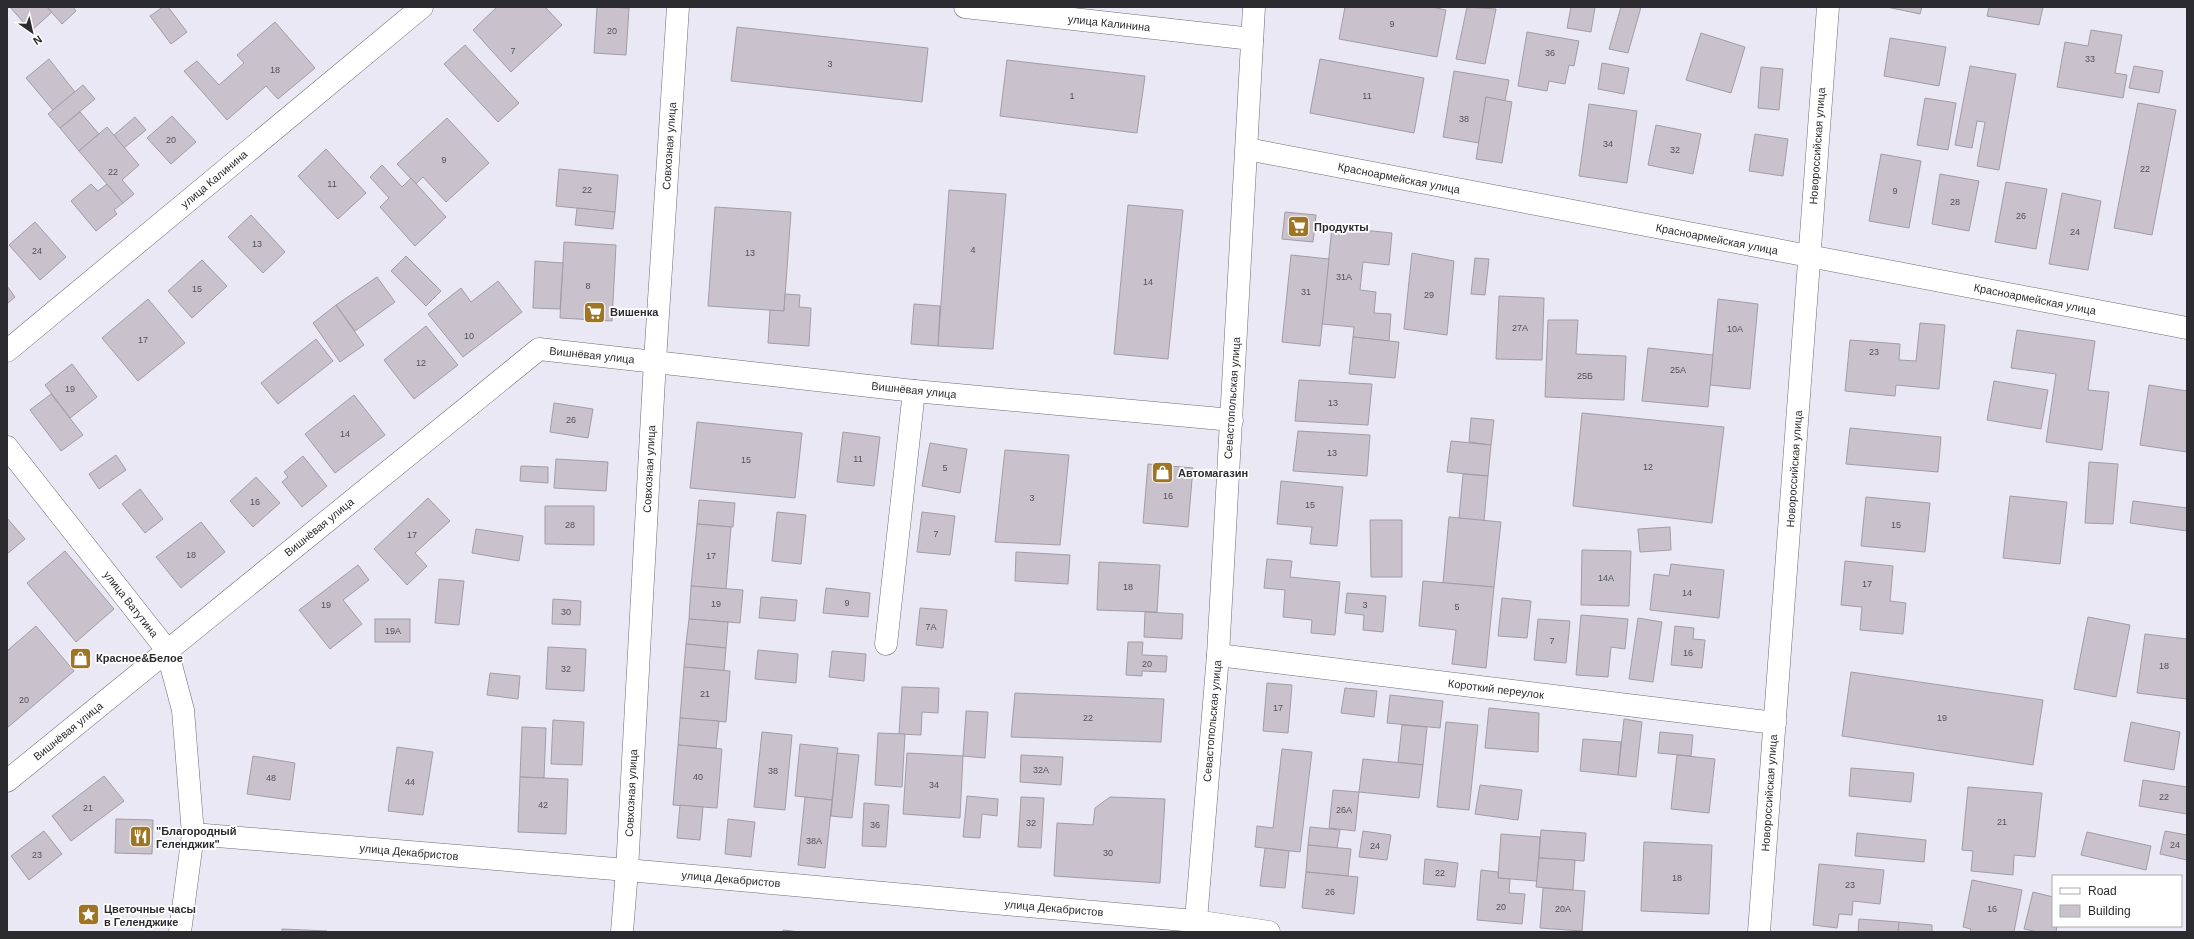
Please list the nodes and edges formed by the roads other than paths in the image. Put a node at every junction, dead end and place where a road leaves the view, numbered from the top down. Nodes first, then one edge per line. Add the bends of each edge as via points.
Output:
1 (422, 7) edge
2 (678, 7) edge
3 (965, 7) edge
4 (1254, 7) edge
5 (1828, 7) edge
6 (1252, 39) junction
7 (1247, 148) junction
8 (1808, 256) junction
9 (2187, 328) edge
10 (7, 351) edge
11 (654, 361) junction
12 (914, 391) junction
13 (1232, 420) junction
14 (7, 447) edge
15 (886, 644) dead end
16 (167, 650) junction
17 (1218, 655) junction
18 (1775, 723) junction
19 (7, 781) edge
20 (193, 834) junction
21 (627, 870) junction
22 (1195, 927) edge
23 (180, 932) edge
24 (622, 932) edge
25 (1269, 932) edge
26 (1759, 932) edge

1 - 10 street, улица Калинина
2 - 11 street, Совхозная улица
3 - 6 street, улица Калинина
4 - 6 street, Севастопольская улица
5 - 8 street, Новороссийская улица
6 - 7 street, Севастопольская улица
7 - 8 street, Красноармейская улица
7 - 13 street, Севастопольская улица
8 - 9 street, Красноармейская улица
8 - 18 street, Новороссийская улица via 1808,287
11 - 12 street, Вишнёвая улица
11 - 16 street, Вишнёвая улица via 539,349
11 - 21 street, Совхозная улица
12 - 13 street, Вишнёвая улица
12 - 15 street
13 - 17 street, Севастопольская улица via 1227,465
14 - 16 street, улица Ватутина
16 - 19 street, Вишнёвая улица
16 - 20 street, улица Ватутина via 184,710
17 - 18 street, Короткий переулок
17 - 22 street, Севастопольская улица
18 - 26 street, Новороссийская улица
20 - 21 street, улица Декабристов
20 - 23 street, улица Ватутина
21 - 22 street, улица Декабристов
21 - 24 street, Совхозная улица
22 - 25 street, улица Декабристов

